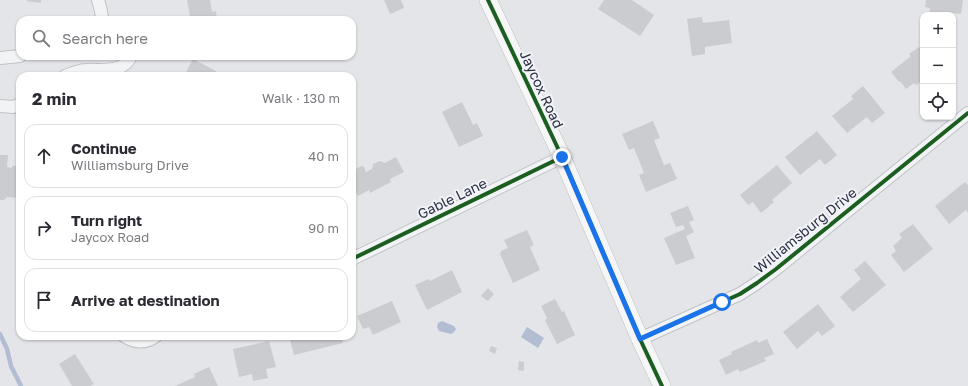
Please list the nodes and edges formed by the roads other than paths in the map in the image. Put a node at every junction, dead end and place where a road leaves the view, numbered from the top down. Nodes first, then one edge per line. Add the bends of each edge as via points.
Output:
1 (98, 0) edge
2 (488, 0) edge
3 (104, 16) edge
4 (16, 56) edge
5 (0, 58) edge
6 (129, 60) edge
7 (78, 72) edge
8 (0, 106) edge
9 (16, 106) edge
10 (968, 113) edge
11 (562, 157) junction
12 (356, 257) edge
13 (640, 339) junction
14 (130, 340) edge
15 (149, 340) edge
16 (662, 386) edge

1 - 3 street
2 - 11 street, Jaycox Road
4 - 5 street
6 - 7 street via 117,69
8 - 9 street
10 - 13 street, Williamsburg Drive via 757,283 740,294
11 - 12 street, Gable Lane
11 - 13 street, Jaycox Road
13 - 16 street, Jaycox Road
14 - 15 street

